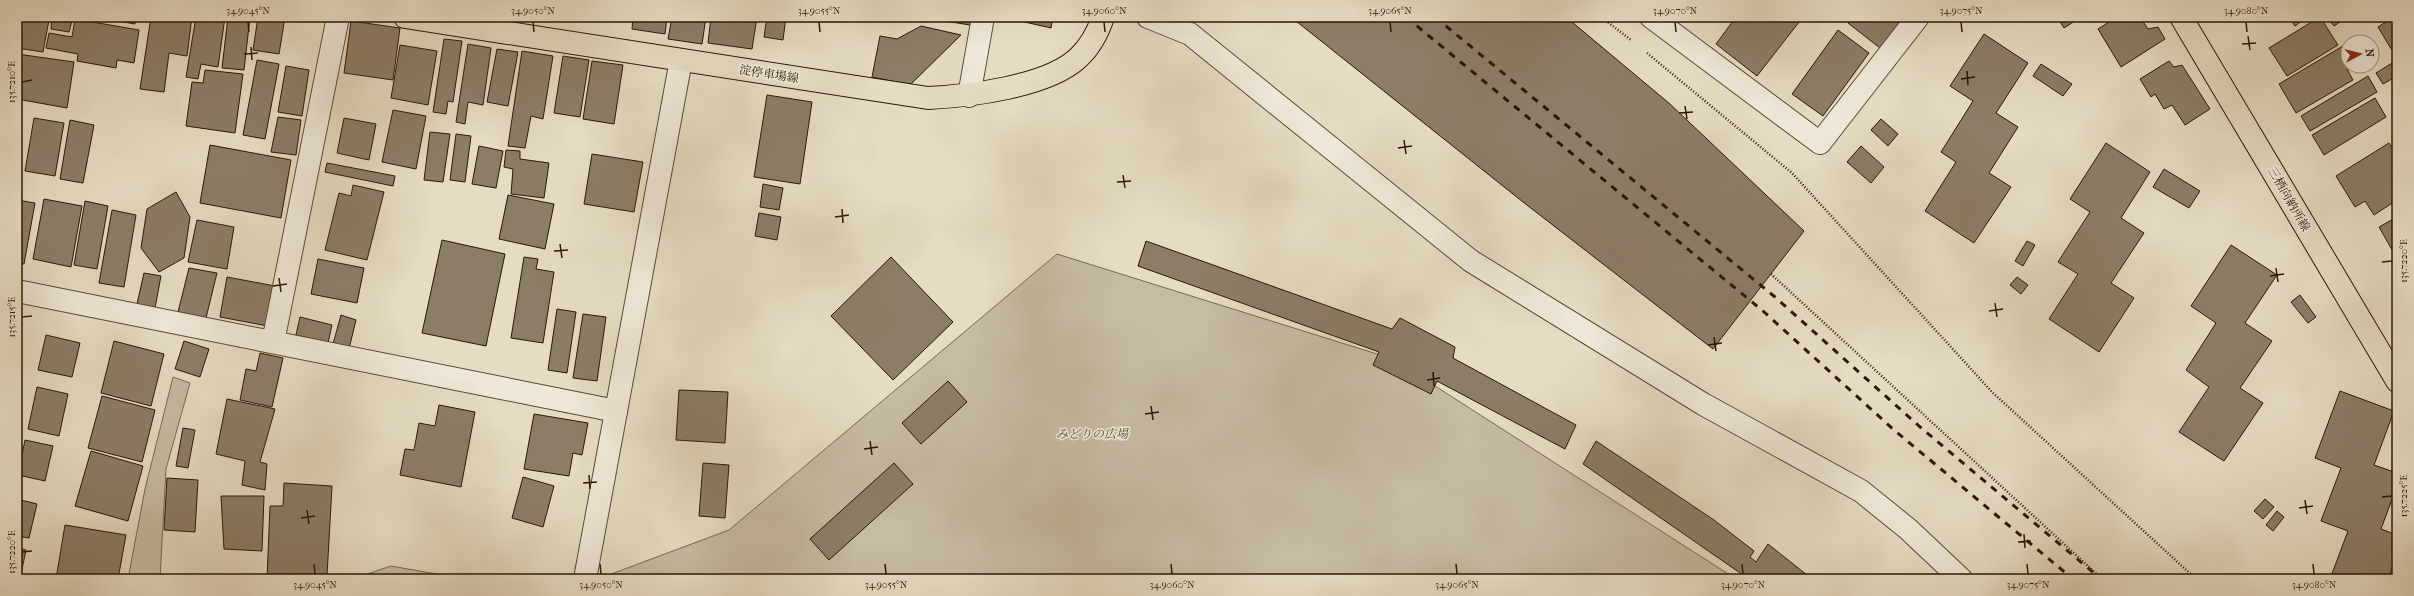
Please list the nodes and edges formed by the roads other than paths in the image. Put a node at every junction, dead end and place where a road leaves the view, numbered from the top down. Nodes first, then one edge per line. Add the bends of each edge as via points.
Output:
1 (338, 17) edge
2 (406, 17) edge
3 (982, 17) edge
4 (1104, 17) edge
5 (1148, 17) edge
6 (1918, 17) edge
7 (2181, 17) edge
8 (1655, 18) edge
9 (680, 60) junction
10 (969, 96) junction
11 (17, 291) edge
12 (273, 342) junction
13 (2397, 381) edge
14 (616, 411) junction
15 (585, 579) edge
16 (1961, 579) edge

1 - 12 street
2 - 9 main road, 淀停車場線
3 - 10 street
4 - 10 main road, 淀停車場線 via 1098,31 1078,58 1058,72
5 - 16 street via 1190,34 1471,261 1703,404 1861,491 1908,529
6 - 8 street via 1820,143
7 - 13 main road, 三栖向納所線
9 - 10 main road, 淀停車場線 via 928,98
9 - 14 street
11 - 12 street
12 - 14 street
14 - 15 street

